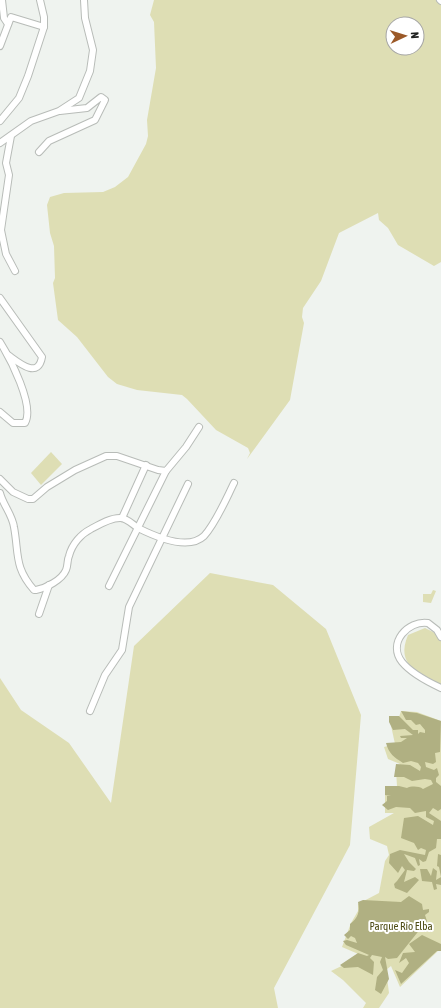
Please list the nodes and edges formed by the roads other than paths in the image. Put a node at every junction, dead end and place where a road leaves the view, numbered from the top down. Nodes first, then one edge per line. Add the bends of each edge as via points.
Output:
1 (40, 0) edge
2 (84, 0) edge
3 (1, 4) edge
4 (8, 24) junction
5 (44, 27) junction
6 (0, 46) edge
7 (59, 111) junction
8 (0, 121) edge
9 (11, 136) junction
10 (0, 143) edge
11 (39, 152) dead end
12 (15, 271) dead end
13 (0, 298) edge
14 (0, 342) edge
15 (8, 355) junction
16 (0, 412) edge
17 (198, 427) dead end
18 (146, 465) junction
19 (166, 471) junction
20 (0, 479) edge
21 (234, 483) dead end
22 (188, 484) dead end
23 (0, 493) edge
24 (122, 518) junction
25 (138, 528) junction
26 (163, 538) junction
27 (50, 585) junction
28 (109, 586) dead end
29 (40, 614) dead end
30 (441, 637) edge
31 (441, 688) edge
32 (90, 711) dead end

1 - 5 street
2 - 7 street via 85,18 93,50 90,71 79,98
3 - 4 street
4 - 5 street via 11,17
4 - 6 street
5 - 8 street via 19,98
7 - 9 street via 32,121
7 - 11 street via 87,108 101,97 105,100 95,120 49,141
9 - 10 street
9 - 12 street via 6,163 9,175 1,230 6,254
13 - 15 street via 42,357 37,367 32,369 26,368
14 - 15 street
15 - 16 street via 24,396 27,418 24,423 13,423
17 - 19 street via 186,447
18 - 19 street
18 - 20 street via 117,456 106,456 75,470 33,499 14,492
18 - 24 street
19 - 25 street
21 - 26 street via 204,536 196,541 183,542 172,542
22 - 26 street
23 - 27 street via 14,526 16,556 25,580 34,590
24 - 25 street
24 - 27 street via 108,520 82,533 70,551 66,571
25 - 26 street
25 - 28 street
26 - 32 street via 129,607 122,650 106,675
27 - 29 street
30 - 31 street via 428,623 412,624 404,631 397,648 403,663

